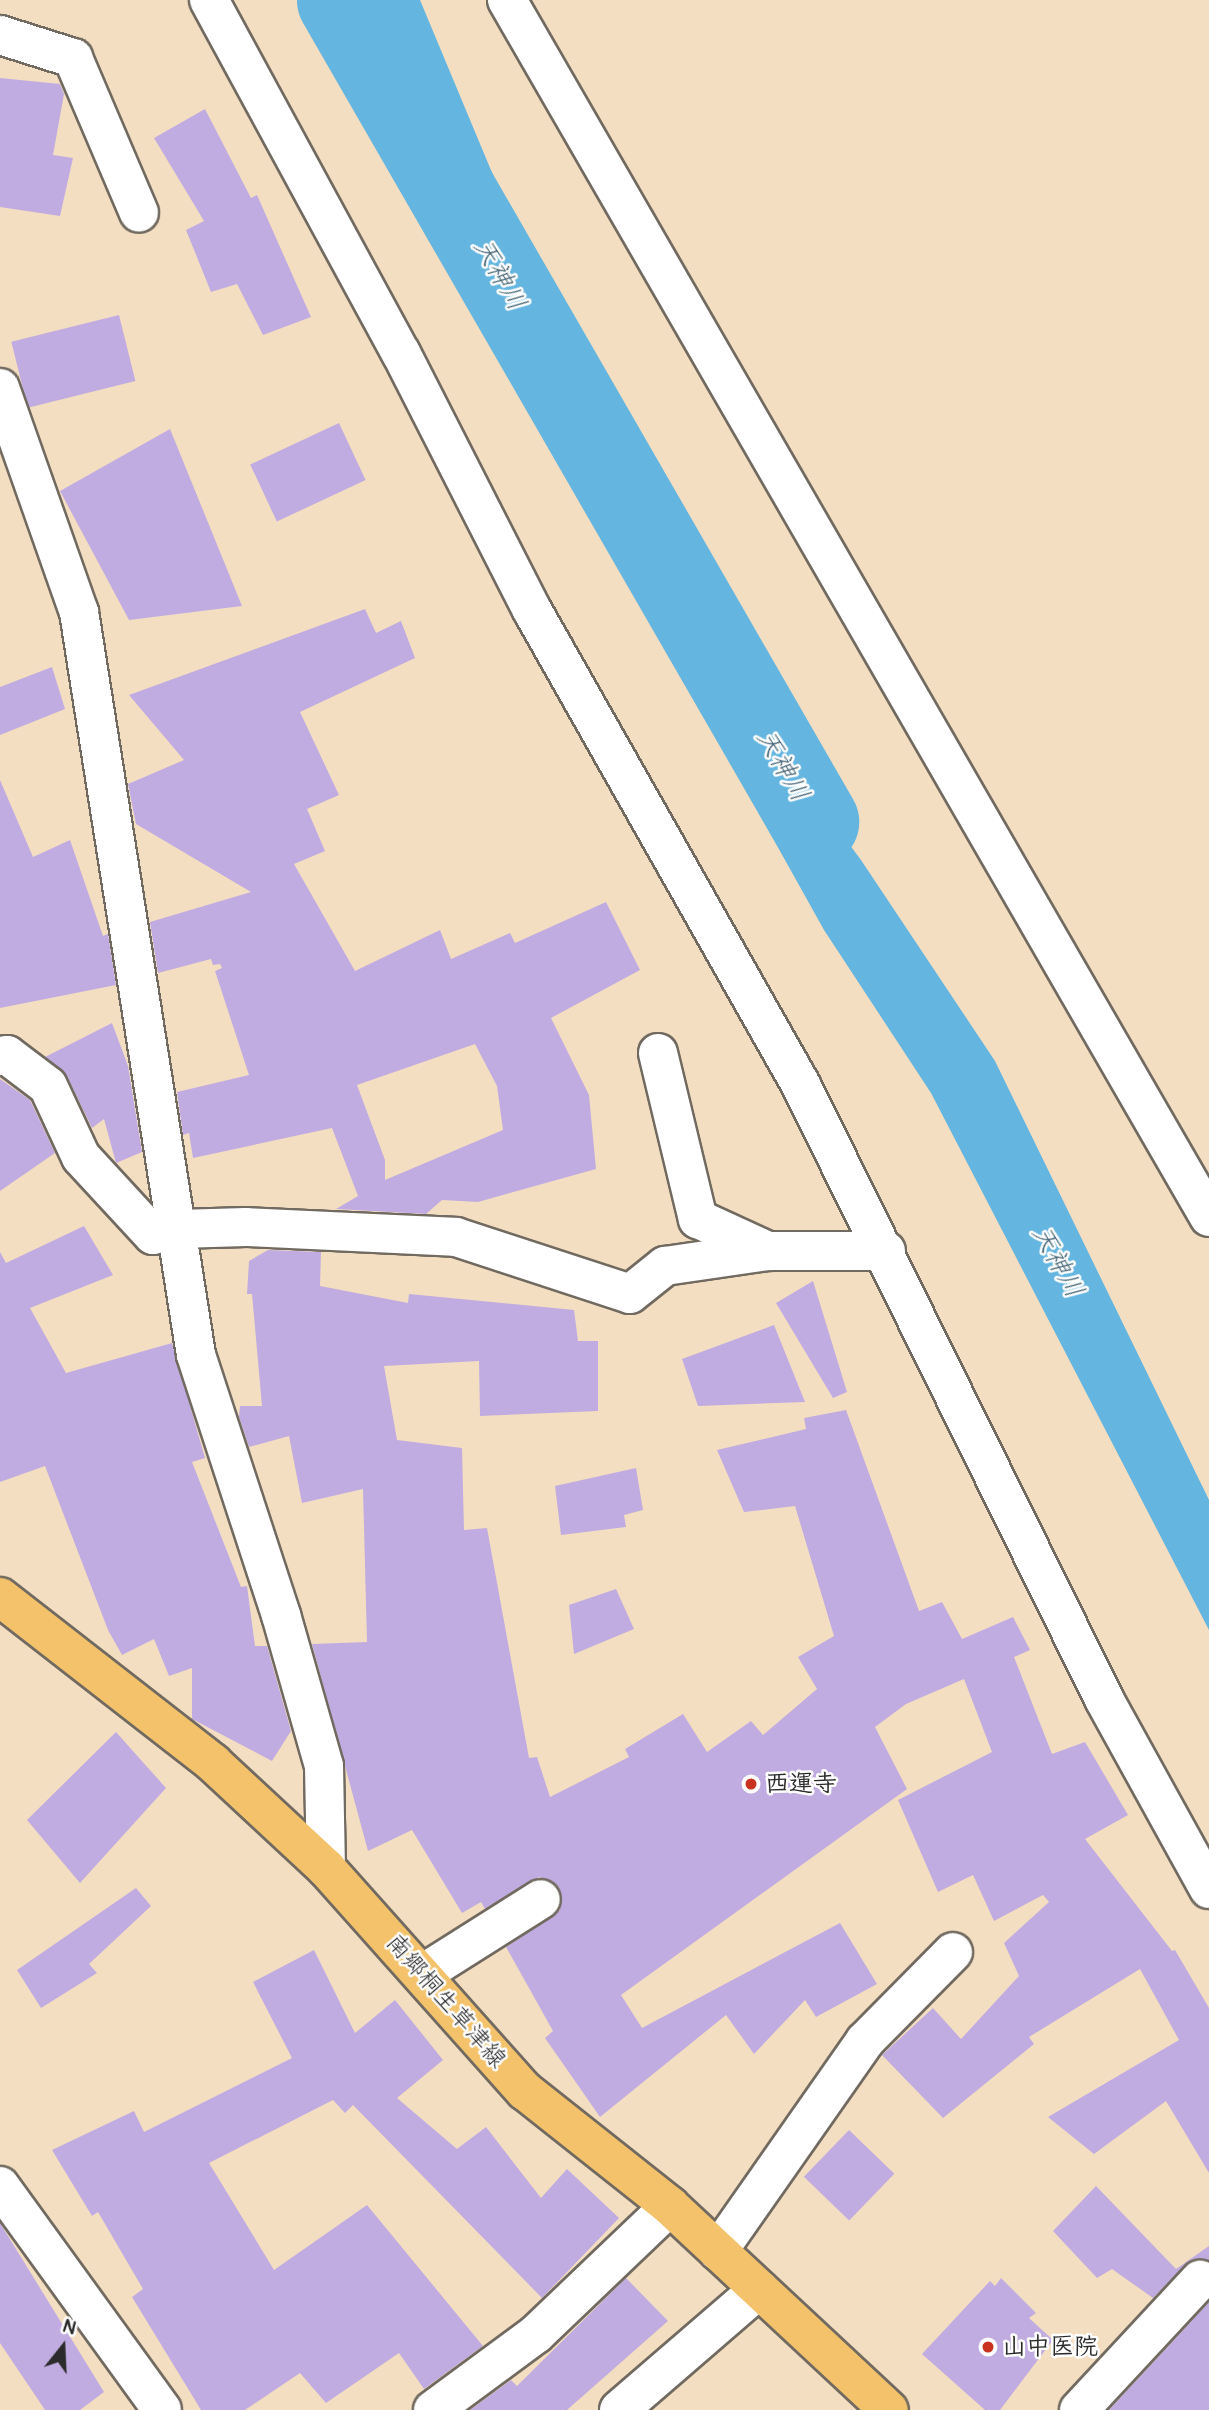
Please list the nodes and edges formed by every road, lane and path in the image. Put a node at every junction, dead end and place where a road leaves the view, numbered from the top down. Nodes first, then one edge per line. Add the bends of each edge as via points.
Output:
1 (209, 0) edge
2 (507, 0) edge
3 (0, 35) edge
4 (139, 212) dead end
5 (0, 388) edge
6 (658, 1053) dead end
7 (0, 1056) edge
8 (1209, 1217) edge
9 (178, 1228) junction
10 (768, 1251) junction
11 (886, 1251) junction
12 (0, 1597) edge
13 (326, 1868) junction
14 (1209, 1889) edge
15 (541, 1899) dead end
16 (953, 1952) dead end
17 (424, 1973) junction
18 (0, 2186) edge
19 (670, 2206) junction
20 (718, 2251) junction
21 (1200, 2280) dead end
22 (759, 2289) junction
23 (162, 2410) edge
24 (433, 2410) edge
25 (619, 2410) edge
26 (889, 2410) edge
27 (1079, 2410) edge

1 - 11 street via 401,353 532,610 801,1085
2 - 8 street
3 - 4 street via 73,58
5 - 9 street via 79,612
6 - 10 street via 698,1219
7 - 9 street via 7,1055 48,1086 81,1157 153,1235
9 - 10 street via 456,1237 631,1294 666,1266
9 - 13 street via 197,1355 324,1766
10 - 11 street
11 - 14 street via 1104,1699
12 - 13 main road, 南郷桐生草津線 via 213,1763
13 - 17 main road, 南郷桐生草津線
15 - 17 street
16 - 20 street via 865,2042
17 - 19 main road, 南郷桐生草津線 via 525,2091
18 - 23 street
19 - 20 main road, 南郷桐生草津線
19 - 24 street via 536,2334
20 - 22 main road, 南郷桐生草津線
21 - 27 street
22 - 25 street
22 - 26 main road, 南郷桐生草津線

